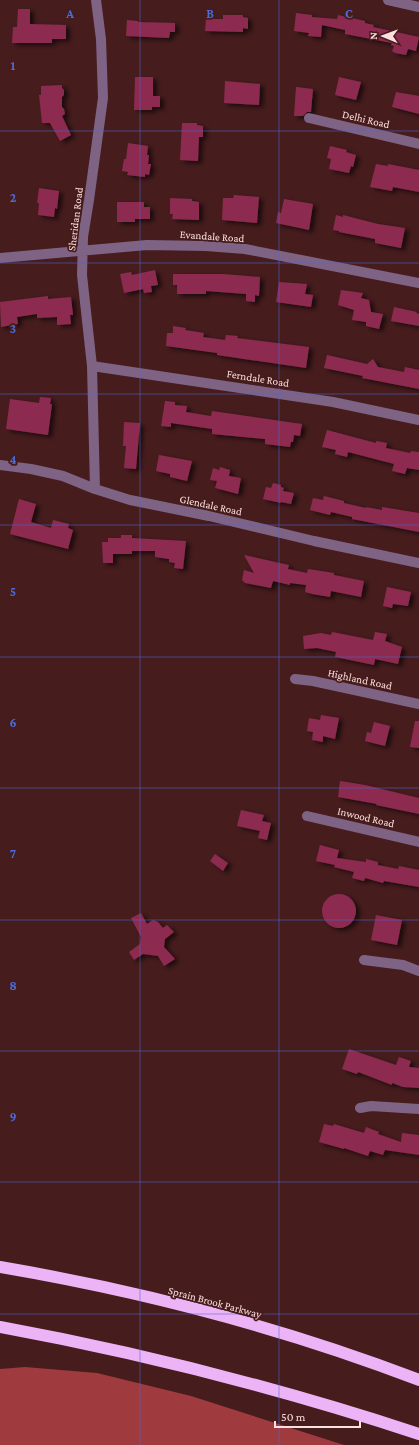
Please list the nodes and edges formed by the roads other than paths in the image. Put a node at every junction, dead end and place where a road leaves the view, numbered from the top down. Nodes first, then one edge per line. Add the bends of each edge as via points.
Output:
1 (96, 0) edge
2 (388, 0) edge
3 (419, 7) edge
4 (309, 118) dead end
5 (419, 144) edge
6 (83, 250) junction
7 (0, 258) edge
8 (419, 283) edge
9 (92, 366) junction
10 (419, 420) edge
11 (0, 465) edge
12 (95, 489) junction
13 (419, 563) edge
14 (295, 679) dead end
15 (419, 704) edge
16 (307, 816) dead end
17 (419, 842) edge
18 (364, 960) dead end
19 (419, 971) edge
20 (360, 1108) dead end
21 (419, 1109) edge
22 (0, 1267) edge
23 (0, 1327) edge
24 (419, 1380) edge
25 (419, 1434) edge

1 - 6 street, Sheridan Road via 101,39 103,98
2 - 3 street
4 - 5 street, Delhi Road
6 - 7 street, Evandale Road
6 - 8 street, Evandale Road via 147,245 245,249
6 - 9 street, Sheridan Road via 82,275
9 - 10 street, Ferndale Road via 333,402
9 - 12 street, Sheridan Road
11 - 12 street, Glendale Road via 63,476
12 - 13 street, Glendale Road via 130,500
14 - 15 street, Highland Road
16 - 17 street, Inwood Road
18 - 19 street via 403,965
20 - 21 street via 371,1106
22 - 24 highway, Sprain Brook Parkway via 105,1288 219,1316
23 - 25 highway via 97,1346 219,1375

